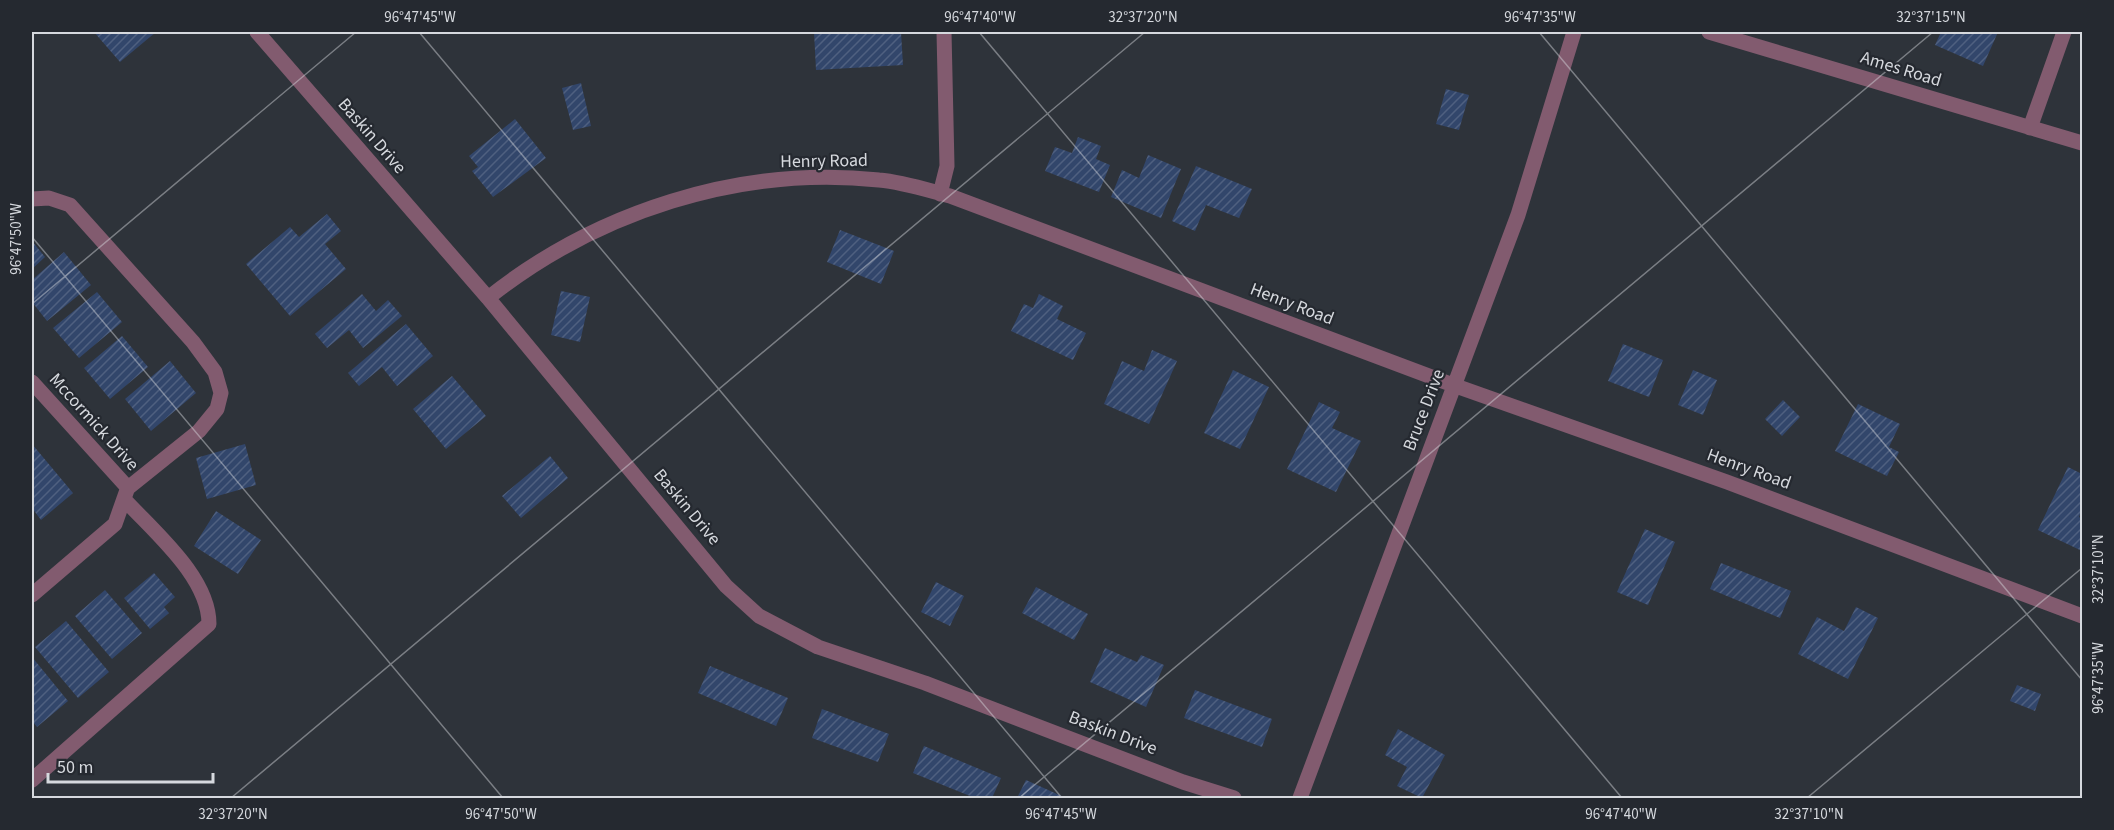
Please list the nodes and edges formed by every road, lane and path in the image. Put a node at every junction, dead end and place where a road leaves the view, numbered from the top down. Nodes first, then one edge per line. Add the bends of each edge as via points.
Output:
1 (257, 32) edge
2 (944, 32) edge
3 (1574, 32) edge
4 (1709, 32) edge
5 (2064, 32) edge
6 (1741, 36) edge
7 (2030, 128) junction
8 (2082, 143) edge
9 (940, 194) junction
10 (32, 199) edge
11 (488, 298) junction
12 (1453, 385) junction
13 (33, 387) edge
14 (126, 493) junction
15 (32, 595) edge
16 (2082, 616) edge
17 (32, 780) edge
18 (1234, 798) edge
19 (1300, 798) edge

1 - 11 street, Baskin Drive
2 - 9 street via 947,166
3 - 12 street, Bruce Drive via 1518,215
4 - 6 street, Ames Road
5 - 7 street
6 - 7 street, Ames Road
7 - 8 street, Ames Road
9 - 11 street, Henry Road via 879,179 822,178 769,181 707,192 597,229 523,271
9 - 12 street, Henry Road
10 - 14 street via 49,198 70,205 193,342 215,372 221,393 217,410
11 - 18 street, Baskin Drive via 726,586 759,616 818,647
12 - 16 street, Henry Road via 1727,482
12 - 19 street, Bruce Drive
13 - 14 street, Mccormick Drive
14 - 15 street via 116,524
14 - 17 street, Mccormick Drive via 204,594 209,624

